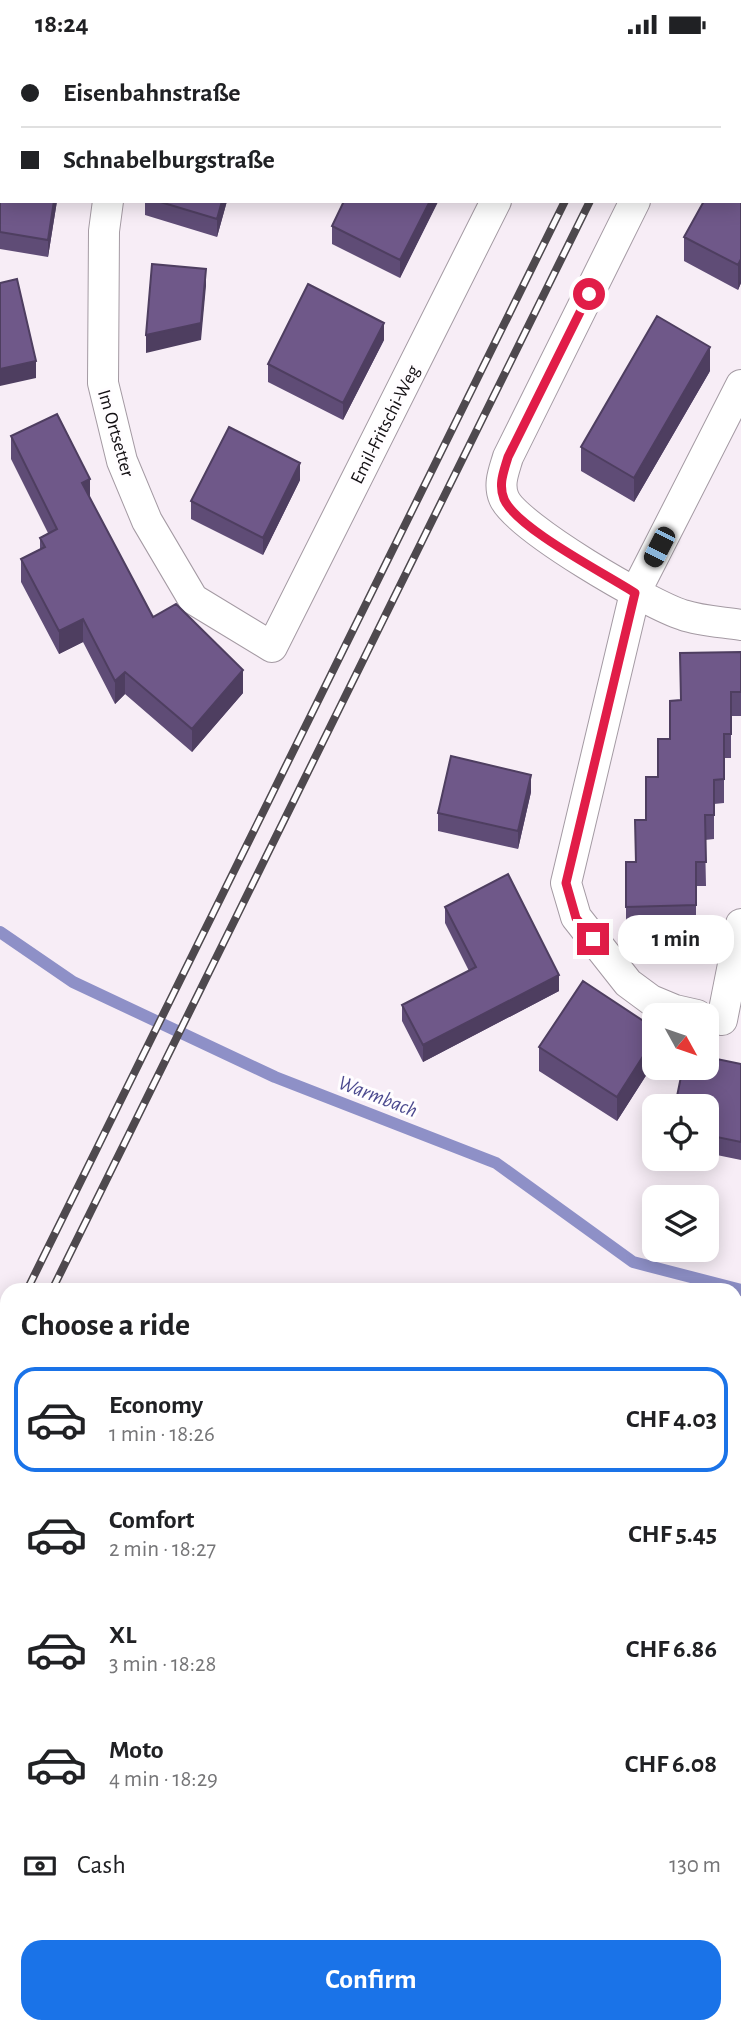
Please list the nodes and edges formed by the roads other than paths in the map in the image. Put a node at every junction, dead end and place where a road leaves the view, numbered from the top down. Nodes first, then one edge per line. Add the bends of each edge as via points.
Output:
1 (108, 203) edge
2 (495, 203) edge
3 (634, 203) edge
4 (741, 385) edge
5 (635, 593) junction
6 (741, 625) edge
7 (272, 647) joint
8 (741, 924) edge
9 (659, 1003) edge
10 (719, 1011) edge

1 - 7 street, Im Ortsetter via 103,383 122,461 147,521 193,599
2 - 7 street, Emil-Fritschi-Weg
3 - 5 street via 508,457 501,485 505,501 523,522
4 - 5 street
5 - 6 street via 682,615
5 - 9 street via 566,883 576,918 628,982
8 - 10 street

